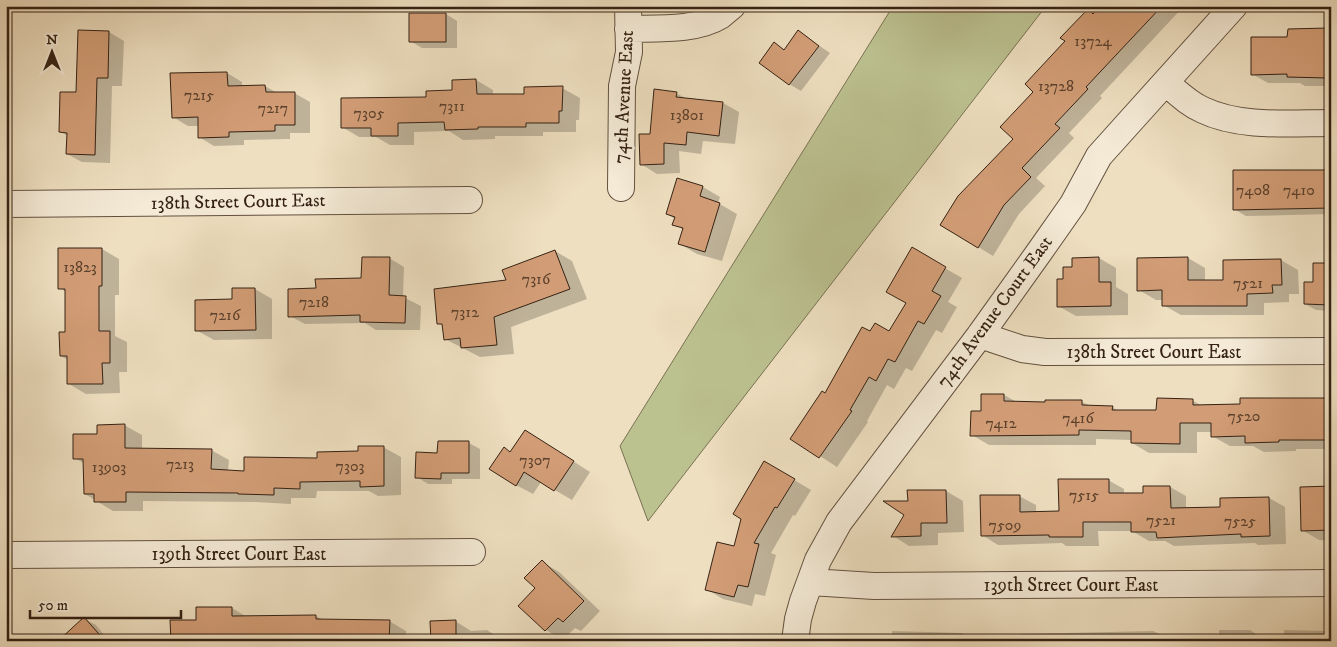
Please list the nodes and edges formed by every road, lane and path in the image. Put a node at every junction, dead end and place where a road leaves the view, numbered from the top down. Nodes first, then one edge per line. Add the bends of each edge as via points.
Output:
1 (732, 6) edge
2 (1234, 6) edge
3 (628, 18) edge
4 (1166, 83) junction
5 (1331, 123) edge
6 (621, 188) dead end
7 (470, 200) dead end
8 (6, 204) edge
9 (980, 335) junction
10 (1331, 351) edge
11 (472, 552) dead end
12 (6, 555) edge
13 (810, 582) junction
14 (1331, 583) edge
15 (795, 641) edge

1 - 3 street via 719,16 691,25 665,28
2 - 4 street, 74th Avenue Court East
3 - 6 street, 74th Avenue East via 630,52 622,86
4 - 5 street via 1205,112 1221,116 1263,123
4 - 9 street, 74th Avenue Court East via 1099,156 1073,204
7 - 8 street, 138th Street Court East
9 - 10 street, 138th Street Court East via 1022,349 1045,352
9 - 13 street, 74th Avenue Court East via 838,522
11 - 12 street, 139th Street Court East
13 - 14 street, 139th Street Court East via 874,586
13 - 15 street, 74th Avenue Court East via 800,610

